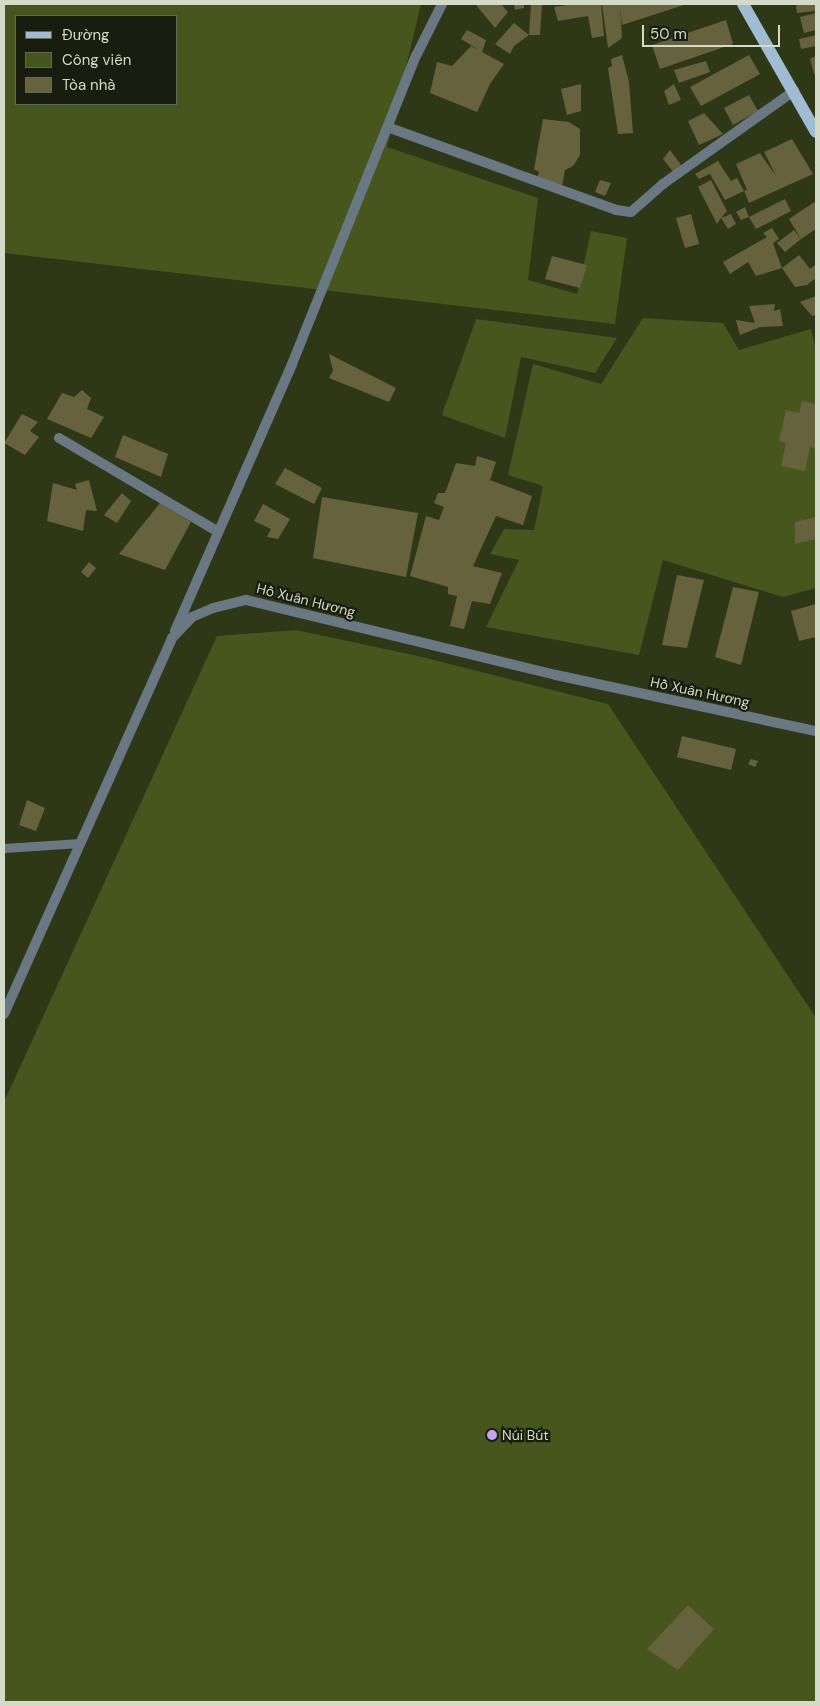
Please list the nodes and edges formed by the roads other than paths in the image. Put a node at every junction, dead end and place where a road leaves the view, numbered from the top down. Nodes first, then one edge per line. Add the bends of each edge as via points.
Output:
1 (442, 4) edge
2 (743, 4) edge
3 (794, 91) junction
4 (390, 128) junction
5 (816, 132) edge
6 (60, 438) dead end
7 (217, 531) junction
8 (172, 638) junction
9 (816, 731) edge
10 (80, 843) junction
11 (4, 848) edge
12 (4, 1014) edge

1 - 4 street via 416,56
2 - 3 main road
3 - 4 street via 663,184 631,212 616,210
3 - 5 main road
4 - 7 street via 292,364
6 - 7 street
7 - 8 street
8 - 9 street, Hồ Xuân Hương via 192,617 246,600 556,675
8 - 10 street, Hồ Xuân Hương
10 - 11 lane
10 - 12 street, Hồ Xuân Hương

